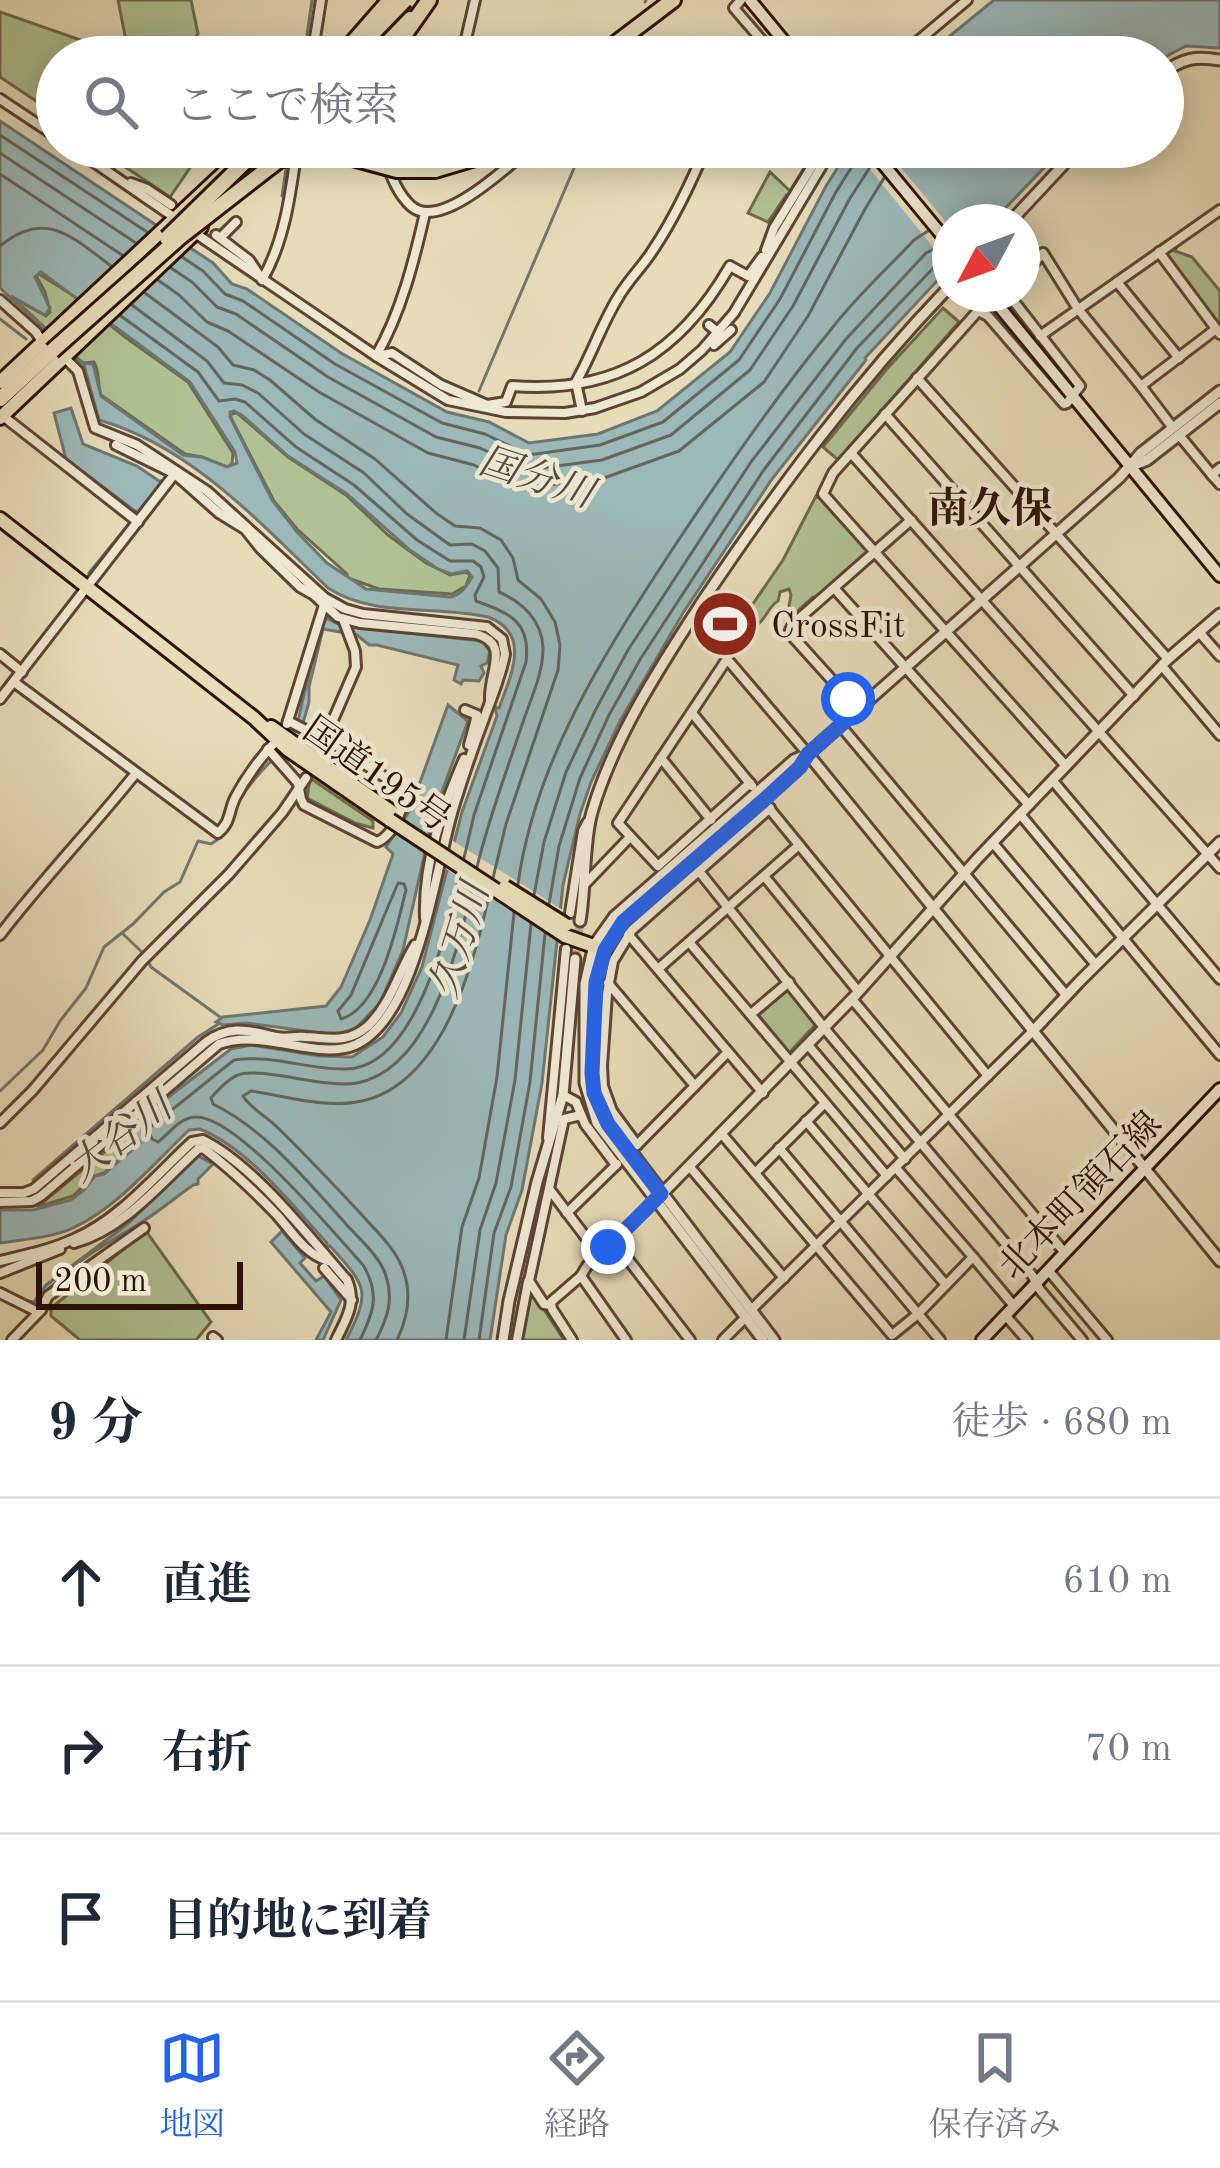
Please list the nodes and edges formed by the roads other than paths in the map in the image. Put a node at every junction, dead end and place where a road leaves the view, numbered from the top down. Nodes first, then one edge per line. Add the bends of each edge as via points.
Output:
1 (321, 0) edge
2 (429, 0) edge
3 (475, 0) edge
4 (673, 0) edge
5 (684, 0) edge
6 (740, 0) edge
7 (750, 0) edge
8 (967, 0) edge
9 (396, 1) edge
10 (412, 17) junction
11 (315, 36) edge
12 (364, 36) edge
13 (393, 36) edge
14 (404, 36) edge
15 (467, 36) edge
16 (626, 36) edge
17 (637, 36) edge
18 (758, 36) edge
19 (780, 36) edge
20 (924, 36) edge
21 (1184, 60) edge
22 (1220, 60) edge
23 (0, 99) edge
24 (36, 123) edge
25 (102, 168) edge
26 (230, 168) edge
27 (235, 168) edge
28 (262, 168) edge
29 (270, 168) edge
30 (293, 168) edge
31 (389, 168) edge
32 (390, 168) edge
33 (442, 168) edge
34 (505, 168) edge
35 (696, 168) edge
36 (811, 168) edge
37 (820, 168) edge
38 (886, 168) edge
39 (1060, 168) edge
40 (1027, 204) edge
41 (1220, 210) edge
42 (425, 213) junction
43 (173, 214) junction
44 (236, 222) dead end
45 (932, 223) edge
46 (194, 234) junction
47 (1159, 252) junction
48 (767, 254) junction
49 (1040, 256) edge
50 (262, 280) junction
51 (1117, 282) junction
52 (0, 304) edge
53 (932, 305) edge
54 (1078, 309) junction
55 (978, 312) tunnel mouth
56 (994, 312) edge
57 (1022, 312) edge
58 (709, 325) dead end
59 (731, 330) dead end
60 (1218, 331) edge
61 (718, 333) junction
62 (1040, 336) junction
63 (691, 340) dead end
64 (702, 350) junction
65 (56, 351) junction
66 (376, 356) junction
67 (1179, 358) junction
68 (917, 378) junction
69 (0, 382) edge
70 (577, 385) junction
71 (1142, 386) junction
72 (1220, 391) edge
73 (1072, 396) junction
74 (1220, 403) edge
75 (487, 407) junction
76 (1, 411) edge
77 (582, 411) junction
78 (885, 414) junction
79 (1176, 431) junction
80 (116, 445) dead end
81 (851, 453) junction
82 (1131, 466) junction
83 (1216, 471) edge
84 (176, 473) junction
85 (1220, 484) edge
86 (0, 519) edge
87 (911, 520) junction
88 (138, 522) junction
89 (1056, 533) junction
90 (874, 552) junction
91 (1019, 566) junction
92 (1220, 576) edge
93 (87, 586) junction
94 (834, 588) junction
95 (320, 599) junction
96 (982, 599) junction
97 (1220, 614) edge
98 (345, 625) junction
99 (945, 632) junction
100 (1199, 632) junction
101 (0, 654) edge
102 (1220, 656) edge
103 (1165, 662) junction
104 (905, 667) junction
105 (22, 671) junction
106 (14, 682) junction
107 (1134, 696) junction
108 (0, 699) edge
109 (490, 702) junction
110 (465, 710) dead end
111 (858, 710) junction
112 (692, 713) junction
113 (840, 725) junction
114 (1100, 731) junction
115 (1220, 735) edge
116 (279, 736) junction
117 (322, 745) junction
118 (808, 754) junction
119 (661, 758) junction
120 (466, 762) junction
121 (1066, 766) junction
122 (136, 773) junction
123 (1053, 781) junction
124 (303, 782) junction
125 (760, 796) junction
126 (1024, 810) junction
127 (591, 816) junction
128 (711, 820) junction
129 (630, 836) junction
130 (1220, 842) edge
131 (993, 843) junction
132 (799, 845) junction
133 (1208, 854) junction
134 (1220, 868) edge
135 (698, 870) junction
136 (965, 875) junction
137 (764, 876) junction
138 (585, 884) junction
139 (1156, 905) junction
140 (728, 907) junction
141 (934, 910) junction
142 (569, 929) junction
143 (0, 934) edge
144 (628, 934) junction
145 (1124, 938) junction
146 (689, 942) junction
147 (599, 948) junction
148 (890, 956) junction
149 (575, 959) tunnel mouth
150 (1096, 964) junction
151 (658, 969) junction
152 (1220, 979) edge
153 (789, 982) junction
154 (608, 983) junction
155 (855, 995) junction
156 (1066, 995) junction
157 (751, 1014) junction
158 (824, 1027) junction
159 (1033, 1031) junction
160 (808, 1045) junction
161 (728, 1052) junction
162 (1220, 1055) edge
163 (791, 1062) junction
164 (988, 1076) junction
165 (694, 1086) junction
166 (1220, 1089) edge
167 (763, 1093) junction
168 (563, 1095) junction
169 (825, 1103) junction
170 (949, 1114) junction
171 (580, 1115) junction
172 (806, 1121) junction
173 (0, 1123) edge
174 (720, 1132) junction
175 (548, 1140) junction
176 (921, 1143) junction
177 (779, 1148) junction
178 (626, 1155) junction
179 (904, 1159) junction
180 (689, 1166) junction
181 (896, 1168) junction
182 (1144, 1168) junction
183 (755, 1173) junction
184 (887, 1176) junction
185 (549, 1190) junction
186 (869, 1195) junction
187 (658, 1197) junction
188 (0, 1198) edge
189 (567, 1213) junction
190 (841, 1222) junction
191 (144, 1228) dead end
192 (614, 1241) junction
193 (65, 1245) junction
194 (817, 1246) junction
195 (1065, 1252) junction
196 (600, 1256) junction
197 (973, 1257) junction
198 (1220, 1261) edge
199 (0, 1262) edge
200 (1048, 1270) junction
201 (0, 1273) edge
202 (581, 1276) junction
203 (784, 1278) junction
204 (529, 1281) junction
205 (1036, 1283) junction
206 (946, 1286) junction
207 (0, 1293) edge
208 (550, 1305) junction
209 (1010, 1310) junction
210 (38, 1312) junction
211 (748, 1314) junction
212 (918, 1314) junction
213 (1077, 1338) edge
214 (12, 1340) edge
215 (336, 1340) edge
216 (503, 1340) edge
217 (517, 1340) edge
218 (572, 1340) edge
219 (626, 1340) edge
220 (690, 1340) edge
221 (722, 1340) edge
222 (763, 1340) edge
223 (774, 1340) edge
224 (940, 1340) edge
225 (982, 1340) edge
226 (1027, 1340) edge
227 (1108, 1340) edge

1 - 11 street
2 - 10 main road
2 - 14 highway
3 - 15 street
4 - 16 highway
5 - 17 highway
6 - 18 street via 734,8
7 - 19 main road
8 - 20 street
9 - 10 highway
9 - 12 highway, bridge
10 - 13 main road
21 - 22 street
23 - 24 street
25 - 43 street
26 - 43 main road
27 - 65 highway, bridge
28 - 46 main road
29 - 65 highway, bridge
30 - 50 street via 279,242
31 - 42 street via 402,196
32 - 33 highway, bridge
34 - 42 street via 470,196
35 - 70 street via 616,300
36 - 48 street
37 - 48 street
38 - 45 main road
39 - 40 street
41 - 47 street
42 - 66 street
43 - 65 main road
44 - 50 street via 218,237
46 - 50 street
46 - 65 main road, bridge
47 - 51 street
47 - 60 street
48 - 61 street
48 - 70 street via 748,276 730,266 694,320 660,350
49 - 54 street
50 - 66 street
51 - 54 street
51 - 67 street
52 - 65 street
53 - 127 street via 759,517 650,685
54 - 62 street
54 - 71 street
55 - 68 street
56 - 73 main road
57 - 62 street
58 - 61 street
59 - 64 street
60 - 67 street
61 - 64 street
62 - 73 street via 1080,386
63 - 64 street
64 - 77 street via 641,392
65 - 69 main road
65 - 76 highway
65 - 76 main road via 35,385
65 - 84 street via 77,371 95,428
66 - 75 street via 448,400
67 - 71 street
68 - 78 street
68 - 89 street
70 - 75 street via 512,386 508,401
70 - 77 street
71 - 79 street
72 - 79 street
73 - 82 main road
74 - 79 street
75 - 77 street
76 - 88 street
78 - 81 street
78 - 91 street
79 - 82 street
79 - 83 street
80 - 84 street
81 - 87 street
81 - 90 street via 824,494
82 - 89 street
82 - 92 main road
83 - 85 street
84 - 88 street
84 - 95 street
86 - 93 main road, 国道195号
87 - 90 street
87 - 96 street
88 - 93 street
89 - 91 street
89 - 103 street
90 - 94 street
90 - 99 street
91 - 96 street
91 - 107 street
93 - 105 street
93 - 116 main road, 国道195号
94 - 104 street
94 - 111 street via 791,634
95 - 98 street
95 - 109 street via 354,612 494,630 506,649
95 - 116 street
96 - 99 street
96 - 114 street
97 - 100 street
98 - 109 street via 486,637 496,648
98 - 117 street via 356,667
99 - 104 street
99 - 121 street
100 - 102 street
100 - 103 street
101 - 105 street
103 - 107 street
103 - 115 street
104 - 111 street
104 - 126 street
105 - 106 street
106 - 108 street
106 - 122 street
107 - 114 street
109 - 120 street
110 - 120 street via 477,715
111 - 113 street
112 - 118 street via 730,659
112 - 119 street
112 - 125 street
113 - 118 street
113 - 136 street
114 - 121 street
114 - 133 street
116 - 117 street
116 - 122 street via 218,833
116 - 124 street
116 - 142 main road, 国道195号, bridge
117 - 124 street via 403,789 389,834 376,842 304,805
118 - 125 street
118 - 141 street
119 - 128 street
119 - 129 street via 618,823
120 - 188 street via 431,908 381,1025 337,1049 222,1042 41,1196
121 - 123 street
122 - 143 street
123 - 126 street
123 - 139 street
124 - 173 street
125 - 128 street
125 - 132 street
125 - 135 street
125 - 147 street
126 - 131 street
126 - 145 street
127 - 138 street
127 - 142 street
128 - 129 street via 658,866
129 - 138 street
130 - 133 street
131 - 136 street
131 - 150 street
132 - 137 street
132 - 148 street
133 - 134 street
133 - 139 street
135 - 140 street
135 - 144 street
136 - 141 street
136 - 156 street
137 - 140 street
137 - 155 street
138 - 142 street
139 - 145 street
139 - 152 street
140 - 146 street
140 - 153 street
141 - 148 street
141 - 159 street
142 - 147 main road, 国道195号
142 - 175 street
144 - 151 street
144 - 154 street
145 - 150 street
145 - 162 street
146 - 151 street
146 - 157 street
147 - 178 street via 592,1082
148 - 155 street
148 - 164 street
149 - 168 street
150 - 156 street
151 - 161 street
153 - 157 street
153 - 158 street
154 - 165 street
154 - 178 street via 603,1086
155 - 158 street
155 - 170 street
156 - 159 street
157 - 163 street
158 - 160 street
158 - 176 street
159 - 164 street
159 - 182 street
160 - 163 street
160 - 179 street
161 - 165 street
161 - 167 street
163 - 167 street
163 - 169 street
164 - 170 street
165 - 178 street
166 - 182 main road, 北本町領石線
167 - 174 street
168 - 171 street
168 - 175 street
169 - 172 street
169 - 184 street
170 - 176 street
170 - 195 street
171 - 178 street
171 - 185 street via 564,1119
172 - 177 street
172 - 186 street
174 - 180 street
174 - 183 street
175 - 216 street
176 - 179 street
176 - 205 street
177 - 183 street
177 - 190 street
178 - 187 street
178 - 189 street
179 - 181 street
180 - 187 street
180 - 203 street
181 - 184 street
181 - 197 street
182 - 195 main road, 北本町領石線
182 - 198 street
183 - 194 street
184 - 186 street
185 - 189 street
185 - 204 street
186 - 190 street
186 - 206 street
187 - 192 street
187 - 211 street
189 - 196 street
190 - 194 street
190 - 212 street
191 - 210 street via 48,1296
192 - 196 street
192 - 220 street
193 - 199 street
193 - 201 street
193 - 215 street via 203,1139 234,1160 347,1280 352,1301
194 - 203 street
194 - 212 street via 892,1336
195 - 200 main road, 北本町領石線
196 - 202 street
197 - 206 street
197 - 209 street
200 - 205 main road, 北本町領石線
200 - 227 street
202 - 208 street
202 - 219 street
203 - 211 street
204 - 208 street
204 - 217 street
205 - 209 main road, 北本町領石線
205 - 213 street
206 - 212 street
207 - 210 street
208 - 218 street
209 - 225 main road, 北本町領石線
209 - 226 street
210 - 214 street
211 - 221 street
211 - 222 street
211 - 223 street
212 - 224 street

